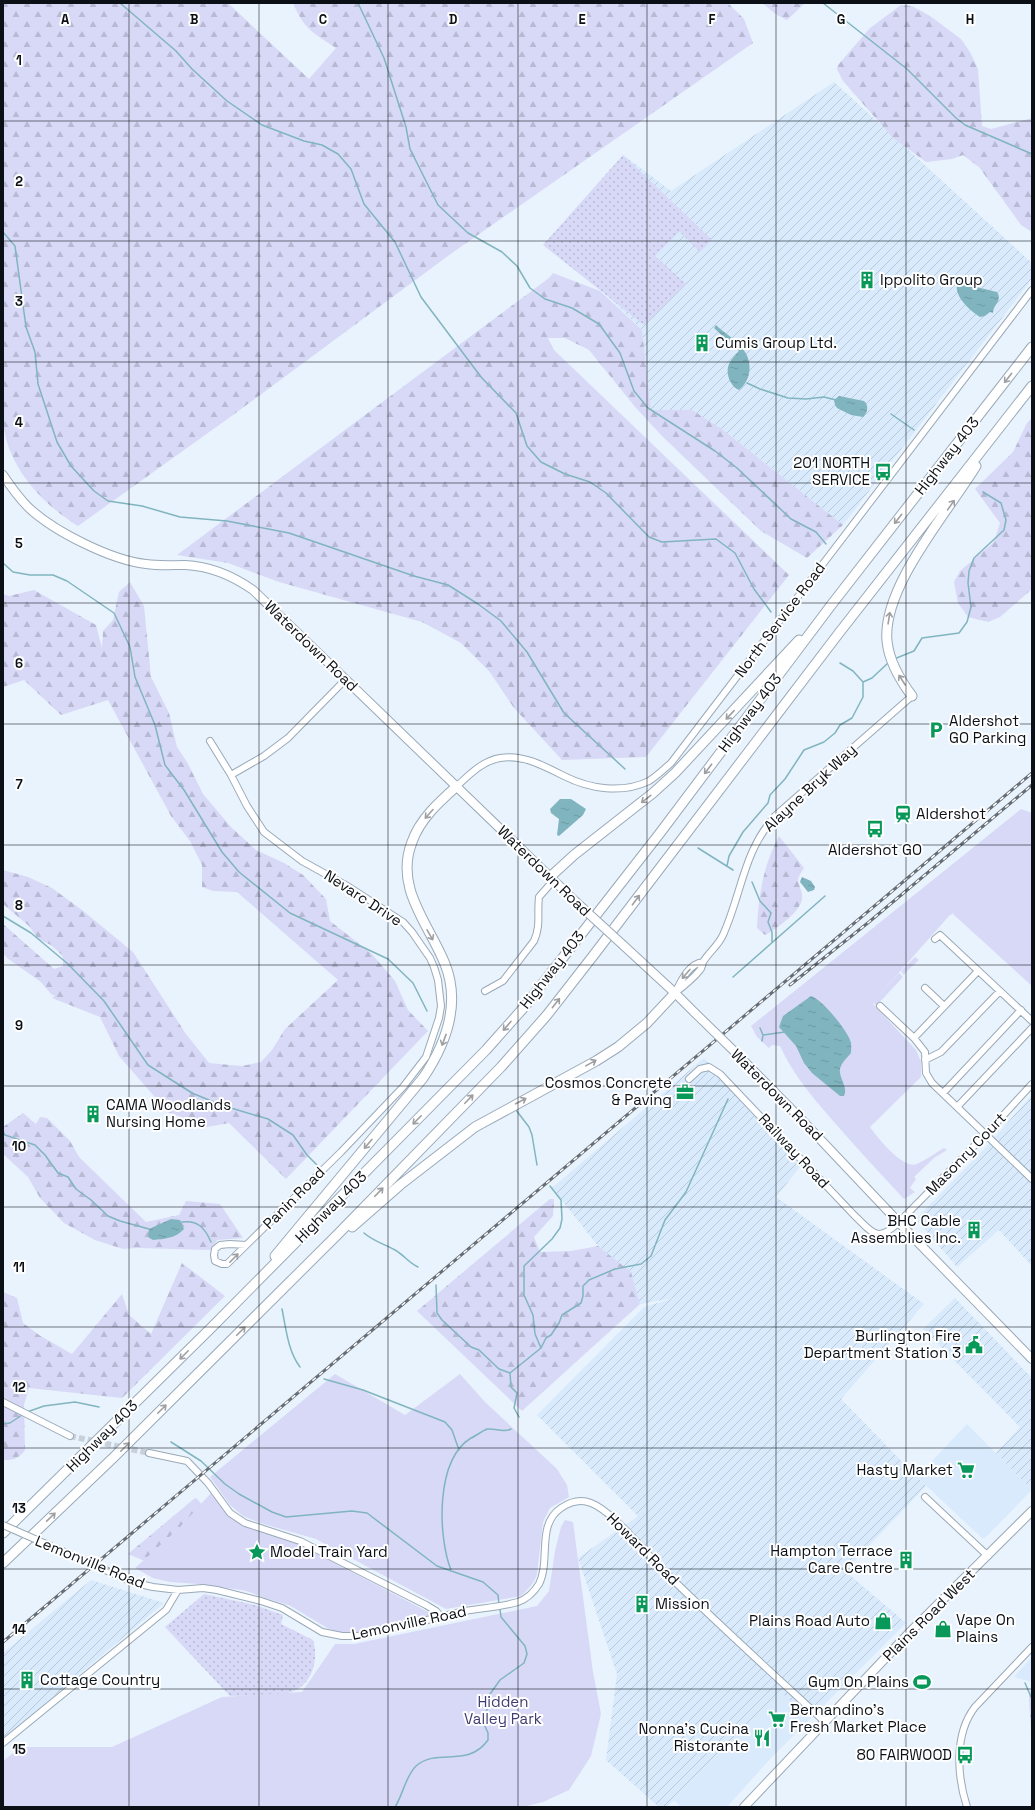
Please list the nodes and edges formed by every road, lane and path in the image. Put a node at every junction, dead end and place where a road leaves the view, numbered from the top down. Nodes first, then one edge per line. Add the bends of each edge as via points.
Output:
1 (1032, 290) edge
2 (1032, 347) edge
3 (1032, 386) edge
4 (999, 429) junction
5 (3, 475) edge
6 (832, 604) junction
7 (345, 680) junction
8 (912, 696) joint
9 (210, 741) dead end
10 (231, 775) junction
11 (456, 786) junction
12 (552, 879) junction
13 (935, 938) dead end
14 (978, 971) junction
15 (925, 988) dead end
16 (485, 991) dead end
17 (1000, 991) junction
18 (675, 992) junction
19 (880, 1006) dead end
20 (944, 1006) junction
21 (1021, 1010) junction
22 (1032, 1021) edge
23 (1032, 1028) edge
24 (914, 1038) junction
25 (925, 1060) junction
26 (689, 1079) dead end
27 (1032, 1084) edge
28 (943, 1093) junction
29 (958, 1107) junction
30 (986, 1134) junction
31 (341, 1152) joint
32 (1032, 1180) edge
33 (899, 1222) junction
34 (246, 1245) junction
35 (292, 1280) junction
36 (212, 1327) junction
37 (1032, 1359) edge
38 (3, 1402) edge
39 (70, 1436) tunnel mouth
40 (149, 1453) tunnel mouth
41 (925, 1497) dead end
42 (578, 1501) joint
43 (1032, 1511) edge
44 (3, 1525) edge
45 (3, 1533) edge
46 (988, 1556) junction
47 (3, 1564) edge
48 (178, 1590) junction
49 (441, 1617) junction
50 (1032, 1647) edge
51 (825, 1722) junction
52 (3, 1743) edge
53 (744, 1807) edge
54 (967, 1807) edge

1 - 11 street, North Service Road via 675,758 659,774 640,785 605,789 566,777 532,761 506,758 484,764
2 -> 6 highway, Highway 403
3 - 4 highway, Highway 403
8 -> 4 highway via 892,660 887,640 888,620 899,586
35 -> 4 highway, Highway 403 via 501,1067 547,1015
5 - 7 main road, Waterdown Road via 21,499 42,518 56,528 112,556 146,564 199,566 215,570 242,583 265,601
6 -> 12 highway via 675,773 574,855
6 -> 36 highway, Highway 403 via 660,833 526,1005 486,1050
7 - 10 street via 288,738 264,756
7 - 11 main road, Waterdown Road
8 - 18 street, Alayne Bryk Way via 775,816 763,831 749,857 724,934 703,962 701,969 689,983
9 - 10 street, Nevarc Drive
10 - 31 street, Nevarc Drive via 264,832 302,861 349,887 403,922 430,958 438,980 441,1006 426,1057 404,1087
11 - 12 main road, Waterdown Road
11 -> 36 highway via 426,817 411,843 406,862 407,880 413,900 445,964 450,985 450,1018 440,1052 423,1078 322,1200
12 - 16 street via 539,897 539,920 534,941 503,981
12 - 18 main road, Waterdown Road, bridge
13 - 14 street via 940,935
14 - 17 street
14 - 20 street
15 - 20 street
17 - 21 street
17 - 25 street via 941,1052
18 - 33 main road, Waterdown Road, bridge
35 -> 18 highway via 400,1185 475,1127 618,1047 647,1023
19 - 24 street
20 - 24 street
21 - 22 street
21 - 28 street
23 - 29 street
24 - 25 street via 924,1052
25 - 28 street via 926,1073
26 - 33 street, Railway Road via 700,1069 709,1067 720,1074 872,1232 885,1234
27 - 30 street, Masonry Court
28 - 29 street
29 - 30 street
30 - 32 street
30 - 33 street, Masonry Court
31 - 34 street, Panin Road
33 - 37 main road, Waterdown Road
34 -> 34 street, Panin Road via 220,1245 215,1249 215,1260 228,1264
47 -> 35 highway, Highway 403
36 -> 45 highway, Highway 403
38 - 39 street
40 - 49 street via 187,1461 208,1483 230,1513 245,1523 300,1541 426,1605
41 - 46 street
42 - 49 street, Lemonville Road via 562,1507 548,1525 542,1575 528,1597 510,1604
42 - 51 street, Howard Road via 591,1503 606,1512 666,1573
43 - 46 main road, Plains Road West
44 - 48 street, Lemonville Road, bridge via 135,1583 153,1588
46 - 51 main road, Plains Road West via 911,1630
48 - 49 street, Lemonville Road via 203,1588 261,1601 282,1608 322,1632 342,1636 363,1635
48 - 52 street via 166,1610
50 - 54 street via 966,1718 960,1748 961,1785
51 - 53 main road, Plains Road West

